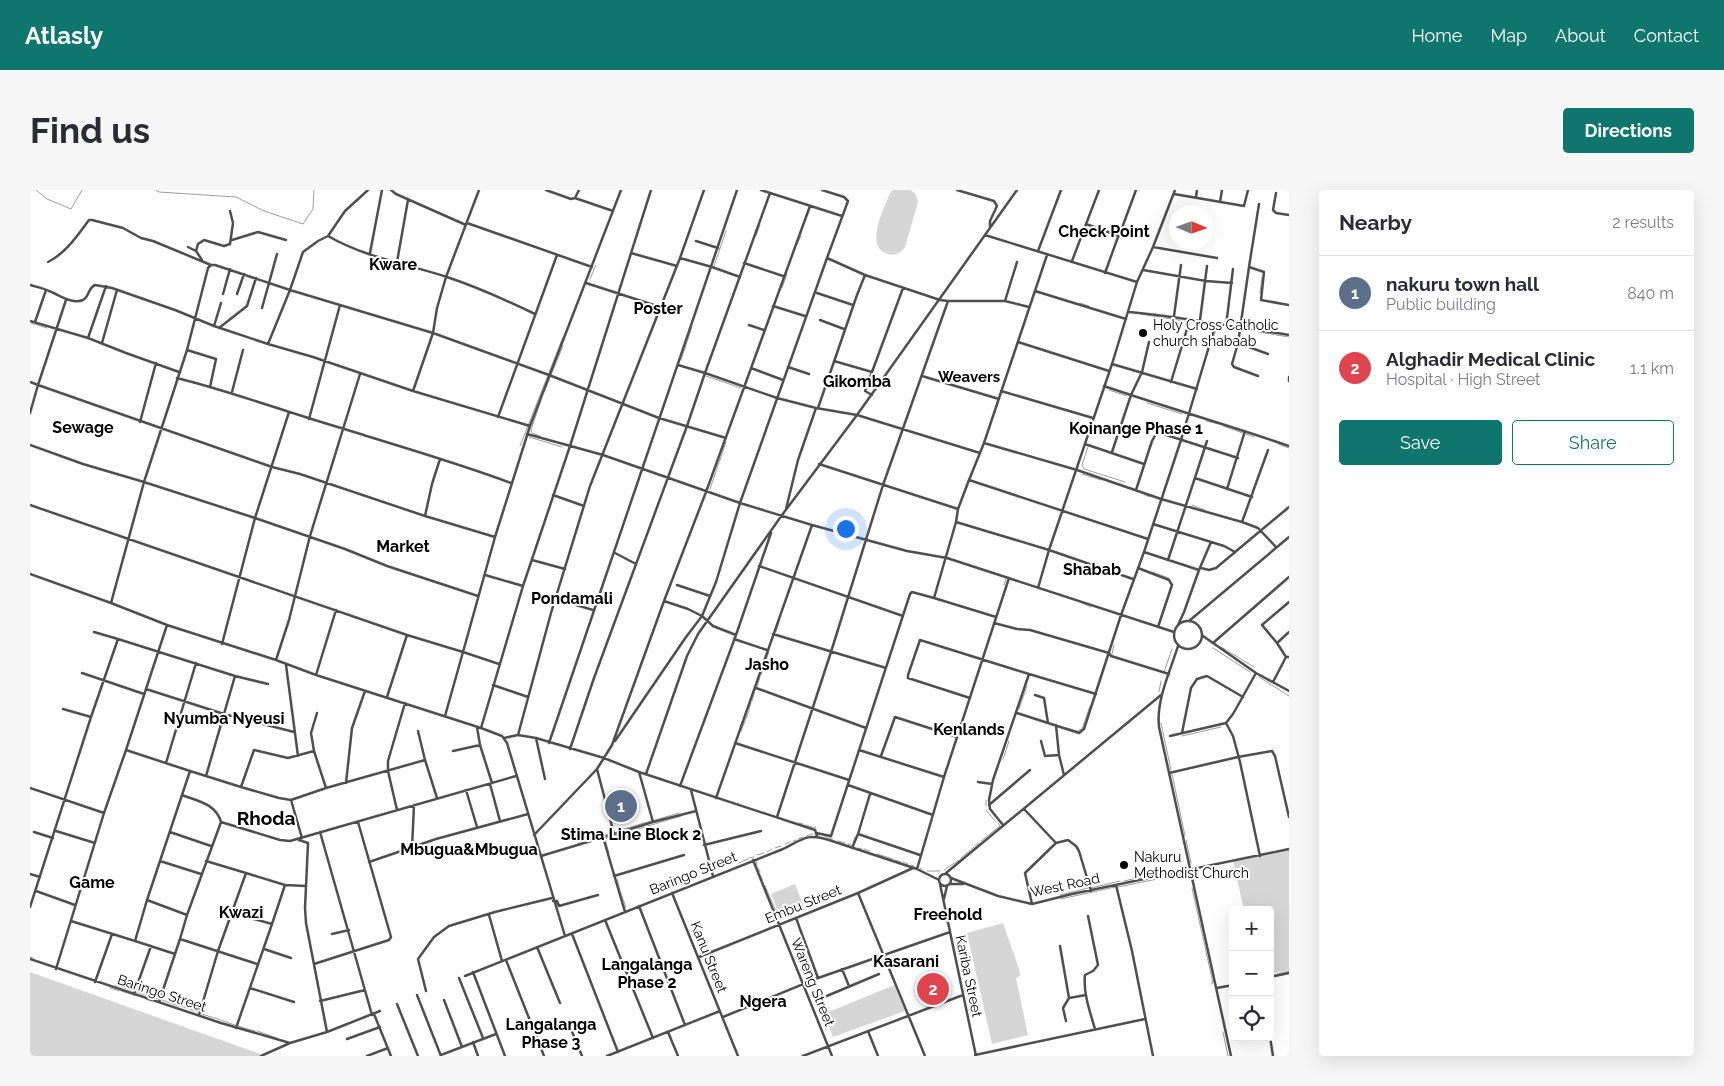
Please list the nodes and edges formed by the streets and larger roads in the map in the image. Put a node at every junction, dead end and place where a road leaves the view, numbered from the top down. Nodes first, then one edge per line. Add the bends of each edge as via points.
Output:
1 (360, 190) edge
2 (368, 190) edge
3 (382, 190) edge
4 (391, 190) edge
5 (479, 190) edge
6 (546, 190) edge
7 (580, 190) edge
8 (621, 190) edge
9 (651, 190) edge
10 (704, 190) edge
11 (737, 190) edge
12 (761, 190) edge
13 (822, 190) edge
14 (957, 190) edge
15 (1017, 190) edge
16 (1061, 190) edge
17 (1098, 190) edge
18 (1136, 190) edge
19 (1175, 190) edge
20 (1197, 190) edge
21 (1222, 190) edge
22 (1248, 190) edge
23 (770, 193) junction
24 (1276, 193) dead end
25 (365, 194) junction
26 (1174, 194) junction
27 (1196, 197) junction
28 (575, 198) junction
29 (408, 200) junction
30 (1220, 202) junction
31 (1259, 204) dead end
32 (810, 206) junction
33 (230, 211) dead end
34 (613, 211) junction
35 (1289, 215) edge
36 (842, 216) junction
37 (466, 224) junction
38 (1086, 224) junction
39 (990, 227) junction
40 (985, 235) junction
41 (328, 236) junction
42 (1118, 237) junction
43 (232, 240) junction
44 (286, 240) dead end
45 (696, 241) dead end
46 (188, 246) dead end
47 (1153, 247) junction
48 (719, 248) junction
49 (196, 251) junction
50 (1038, 252) junction
51 (370, 253) junction
52 (631, 253) junction
53 (277, 254) dead end
54 (557, 255) junction
55 (1047, 255) junction
56 (680, 258) junction
57 (827, 258) junction
58 (1217, 258) dead end
59 (202, 260) junction
60 (48, 262) dead end
61 (397, 262) junction
62 (1017, 262) dead end
63 (1072, 262) junction
64 (744, 263) junction
65 (211, 264) junction
66 (1181, 265) dead end
67 (677, 266) junction
68 (1207, 266) dead end
69 (592, 267) junction
70 (712, 267) junction
71 (1249, 267) junction
72 (230, 269) junction
73 (1234, 269) dead end
74 (1143, 270) junction
75 (1105, 272) junction
76 (244, 274) junction
77 (865, 275) junction
78 (784, 276) junction
79 (1179, 276) junction
80 (446, 277) junction
81 (740, 277) junction
82 (256, 278) junction
83 (1206, 280) junction
84 (1137, 282) junction
85 (269, 283) junction
86 (586, 283) junction
87 (1232, 283) junction
88 (30, 285) edge
89 (106, 286) junction
90 (903, 288) junction
91 (46, 290) junction
92 (117, 290) junction
93 (290, 290) junction
94 (1035, 291) junction
95 (618, 293) junction
96 (817, 293) dead end
97 (223, 294) dead end
98 (237, 294) dead end
99 (66, 300) junction
100 (940, 300) junction
101 (948, 301) junction
102 (1005, 301) junction
103 (221, 303) dead end
104 (853, 304) junction
105 (340, 305) junction
106 (1289, 305) edge
107 (773, 306) junction
108 (660, 307) junction
109 (262, 308) dead end
110 (1030, 308) junction
111 (1129, 312) junction
112 (535, 314) junction
113 (806, 316) junction
114 (1174, 316) junction
115 (196, 318) junction
116 (1190, 319) junction
117 (820, 320) dead end
118 (1126, 320) junction
119 (1200, 320) junction
120 (30, 321) edge
121 (35, 322) junction
122 (1216, 322) junction
123 (749, 325) dead end
124 (214, 326) junction
125 (1226, 326) junction
126 (219, 328) junction
127 (1240, 328) junction
128 (55, 329) junction
129 (845, 329) junction
130 (764, 330) junction
131 (433, 333) junction
132 (1289, 335) edge
133 (88, 338) junction
134 (1018, 342) junction
135 (1149, 342) dead end
136 (102, 343) junction
137 (1238, 343) junction
138 (268, 344) junction
139 (187, 350) junction
140 (243, 350) dead end
141 (1268, 354) dead end
142 (325, 361) junction
143 (834, 361) junction
144 (156, 363) junction
145 (517, 364) junction
146 (1112, 364) junction
147 (678, 365) junction
148 (788, 367) junction
149 (751, 368) junction
150 (1109, 371) junction
151 (179, 372) junction
152 (872, 372) junction
153 (1142, 372) junction
154 (360, 373) junction
155 (705, 373) junction
156 (809, 374) dead end
157 (549, 375) junction
158 (922, 376) junction
159 (1258, 376) dead end
160 (1289, 377) edge
161 (177, 378) junction
162 (783, 380) junction
163 (1289, 381) edge
164 (30, 382) edge
165 (1171, 382) junction
166 (38, 385) junction
167 (1104, 386) junction
168 (210, 387) junction
169 (744, 387) junction
170 (1197, 389) junction
171 (587, 390) junction
172 (413, 391) junction
173 (1001, 391) junction
174 (232, 393) junction
175 (872, 394) junction
176 (1131, 395) junction
177 (777, 398) junction
178 (999, 399) junction
179 (623, 404) junction
180 (817, 408) junction
181 (289, 412) junction
182 (30, 413) edge
183 (1189, 414) junction
184 (857, 415) junction
185 (498, 417) junction
186 (659, 418) junction
187 (1093, 418) junction
188 (309, 419) junction
189 (140, 422) junction
190 (530, 426) junction
191 (687, 426) junction
192 (161, 428) junction
193 (343, 429) junction
194 (903, 429) junction
195 (1245, 431) junction
196 (527, 434) junction
197 (726, 438) junction
198 (1181, 440) junction
199 (1207, 441) dead end
200 (984, 443) junction
201 (1085, 444) junction
202 (30, 445) edge
203 (570, 446) junction
204 (1289, 446) edge
205 (1205, 447) junction
206 (1268, 450) dead end
207 (1112, 452) junction
208 (980, 453) junction
209 (603, 455) junction
210 (1238, 458) junction
211 (440, 459) junction
212 (819, 464) junction
213 (1144, 464) junction
214 (272, 467) junction
215 (644, 469) junction
216 (1078, 470) junction
217 (668, 478) junction
218 (1195, 478) junction
219 (969, 480) junction
220 (144, 482) junction
221 (326, 483) junction
222 (511, 483) junction
223 (883, 485) junction
224 (1227, 489) junction
225 (1136, 490) junction
226 (706, 492) junction
227 (553, 495) junction
228 (1252, 496) junction
229 (1161, 499) junction
230 (740, 503) junction
231 (30, 505) edge
232 (584, 506) junction
233 (1186, 506) junction
234 (1289, 507) edge
235 (958, 509) junction
236 (786, 511) junction
237 (1064, 511) junction
238 (782, 515) junction
239 (425, 516) junction
240 (255, 518) junction
241 (956, 522) junction
242 (1242, 522) junction
243 (1153, 524) junction
244 (812, 525) junction
245 (772, 529) junction
246 (1177, 531) junction
247 (1262, 531) junction
248 (310, 536) junction
249 (1289, 537) edge
250 (495, 538) junction
251 (1148, 539) junction
252 (129, 540) junction
253 (866, 540) junction
254 (1211, 542) junction
255 (1276, 547) junction
256 (1049, 550) junction
257 (1144, 552) junction
258 (1235, 552) junction
259 (615, 553) junction
260 (947, 558) junction
261 (532, 560) junction
262 (1168, 560) junction
263 (636, 564) junction
264 (760, 566) junction
265 (565, 568) junction
266 (1138, 568) junction
267 (1200, 569) junction
268 (30, 574) edge
269 (484, 574) junction
270 (240, 577) junction
271 (1289, 577) edge
272 (792, 578) junction
273 (1009, 578) junction
274 (1133, 579) junction
275 (677, 584) dead end
276 (523, 586) junction
277 (1038, 588) junction
278 (295, 596) junction
279 (478, 596) junction
280 (710, 596) junction
281 (847, 596) junction
282 (934, 598) junction
283 (556, 599) junction
284 (664, 601) junction
285 (1289, 602) edge
286 (111, 603) junction
287 (336, 610) junction
288 (594, 610) junction
289 (1121, 615) junction
290 (702, 616) junction
291 (903, 616) junction
292 (996, 617) junction
293 (707, 621) junction
294 (1189, 621) junction
295 (994, 622) junction
296 (1178, 625) junction
297 (167, 626) junction
298 (1158, 627) junction
299 (94, 632) dead end
300 (1174, 632) junction
301 (1289, 632) edge
302 (773, 634) junction
303 (407, 635) junction
304 (1202, 636) junction
305 (735, 637) junction
306 (118, 639) junction
307 (1277, 643) junction
308 (222, 644) junction
309 (1213, 644) junction
310 (1178, 646) junction
311 (768, 650) junction
312 (158, 651) junction
313 (463, 652) junction
314 (831, 652) junction
315 (1109, 653) junction
316 (1288, 657) edge
317 (276, 660) junction
318 (983, 660) junction
319 (196, 663) junction
320 (499, 664) junction
321 (286, 665) junction
322 (886, 668) junction
323 (82, 673) dead end
324 (1256, 673) junction
325 (1029, 674) junction
326 (1169, 674) junction
327 (235, 676) junction
328 (316, 676) junction
329 (104, 680) junction
330 (1273, 682) junction
331 (268, 684) dead end
332 (493, 685) junction
333 (756, 688) junction
334 (146, 689) junction
335 (365, 691) junction
336 (1289, 691) edge
337 (144, 694) junction
338 (1096, 694) junction
339 (1162, 694) junction
340 (1035, 695) dead end
341 (528, 696) junction
342 (1244, 697) junction
343 (387, 698) junction
344 (970, 698) junction
345 (184, 701) junction
346 (405, 703) junction
347 (63, 708) dead end
348 (813, 708) junction
349 (317, 713) dead end
350 (1017, 713) junction
351 (224, 714) junction
352 (445, 716) junction
353 (91, 717) junction
354 (1048, 723) junction
355 (1226, 723) junction
356 (477, 726) junction
357 (1056, 726) junction
358 (481, 728) junction
359 (866, 728) junction
360 (418, 731) dead end
361 (294, 732) junction
362 (1181, 734) junction
363 (518, 735) junction
364 (1170, 736) dead end
365 (958, 737) junction
366 (504, 738) junction
367 (536, 738) junction
368 (1041, 741) dead end
369 (550, 743) junction
370 (735, 743) junction
371 (480, 745) junction
372 (612, 745) junction
373 (570, 749) junction
374 (126, 750) junction
375 (859, 750) junction
376 (314, 751) junction
377 (452, 751) dead end
378 (1059, 755) junction
379 (298, 756) junction
380 (881, 756) junction
381 (1238, 757) junction
382 (604, 758) junction
383 (426, 760) junction
384 (794, 761) junction
385 (166, 763) junction
386 (597, 769) junction
387 (1030, 770) dead end
388 (190, 771) junction
389 (388, 771) junction
390 (639, 772) junction
391 (1169, 773) junction
392 (646, 774) junction
393 (1064, 775) junction
394 (206, 776) junction
395 (516, 776) junction
396 (944, 777) junction
397 (545, 779) dead end
398 (849, 780) junction
399 (978, 782) dead end
400 (346, 783) junction
401 (491, 783) junction
402 (992, 784) junction
403 (848, 785) junction
404 (680, 786) junction
405 (241, 787) junction
406 (30, 788) edge
407 (326, 788) junction
408 (691, 789) junction
409 (466, 790) junction
410 (870, 794) junction
411 (182, 795) junction
412 (437, 798) junction
413 (716, 798) junction
414 (66, 799) junction
415 (291, 800) junction
416 (414, 805) junction
417 (989, 805) junction
418 (1024, 809) junction
419 (397, 810) junction
420 (696, 811) junction
421 (104, 813) junction
422 (528, 814) junction
423 (933, 815) junction
424 (777, 817) junction
425 (1289, 817) edge
426 (500, 821) junction
427 (221, 822) junction
428 (358, 822) junction
429 (653, 822) junction
430 (1003, 825) junction
431 (477, 828) junction
432 (56, 830) junction
433 (760, 831) dead end
434 (34, 832) dead end
435 (170, 832) junction
436 (320, 832) junction
437 (614, 834) junction
438 (817, 834) junction
439 (858, 834) junction
440 (534, 835) junction
441 (603, 837) junction
442 (53, 838) junction
443 (302, 838) junction
444 (298, 839) junction
445 (95, 843) junction
446 (1056, 844) junction
447 (704, 845) junction
448 (211, 846) junction
449 (412, 848) junction
450 (852, 848) junction
451 (1289, 849) edge
452 (684, 855) dead end
453 (920, 855) junction
454 (540, 856) junction
455 (1260, 856) junction
456 (754, 860) junction
457 (160, 861) junction
458 (206, 861) junction
459 (369, 862) junction
460 (954, 866) junction
461 (915, 868) junction
462 (1190, 870) junction
463 (946, 873) junction
464 (30, 874) edge
465 (201, 874) junction
466 (246, 874) junction
467 (931, 875) junction
468 (940, 875) junction
469 (614, 876) junction
470 (713, 876) junction
471 (40, 877) junction
472 (951, 877) junction
473 (939, 882) junction
474 (964, 884) junction
475 (285, 885) junction
476 (949, 885) junction
477 (1116, 885) junction
478 (306, 886) junction
479 (36, 891) junction
480 (1091, 891) junction
481 (672, 893) junction
482 (858, 893) junction
483 (598, 895) dead end
484 (147, 900) junction
485 (553, 900) junction
486 (943, 900) junction
487 (1032, 904) junction
488 (75, 905) junction
489 (639, 906) junction
490 (30, 907) edge
491 (232, 912) junction
492 (625, 912) junction
493 (187, 914) junction
494 (489, 915) junction
495 (1088, 916) dead end
496 (796, 918) junction
497 (71, 920) junction
498 (605, 920) junction
499 (272, 924) junction
500 (779, 925) junction
501 (349, 930) junction
502 (950, 932) junction
503 (112, 934) junction
504 (332, 934) dead end
505 (572, 934) junction
506 (565, 936) junction
507 (180, 939) junction
508 (135, 941) junction
509 (151, 946) junction
510 (1060, 946) dead end
511 (538, 947) junction
512 (264, 949) junction
513 (355, 950) junction
514 (218, 951) junction
515 (175, 954) junction
516 (884, 954) junction
517 (699, 957) junction
518 (291, 958) dead end
519 (30, 959) edge
520 (504, 960) junction
521 (659, 960) junction
522 (258, 964) junction
523 (314, 964) junction
524 (56, 969) junction
525 (842, 969) junction
526 (473, 972) junction
527 (626, 972) junction
528 (1289, 973) edge
529 (879, 974) dead end
530 (465, 976) dead end
531 (1274, 976) edge
532 (459, 978) dead end
533 (818, 978) junction
534 (95, 982) junction
535 (802, 984) junction
536 (849, 986) junction
537 (1229, 986) edge
538 (250, 988) junction
539 (1217, 988) junction
540 (365, 990) junction
541 (426, 991) dead end
542 (134, 994) junction
543 (417, 995) dead end
544 (963, 995) junction
545 (1086, 995) junction
546 (822, 998) dead end
547 (1068, 998) junction
548 (444, 1000) dead end
549 (320, 1001) junction
550 (159, 1002) junction
551 (294, 1002) dead end
552 (560, 1003) dead end
553 (397, 1004) dead end
554 (380, 1011) dead end
555 (720, 1011) junction
556 (373, 1014) junction
557 (908, 1015) junction
558 (199, 1016) junction
559 (723, 1018) junction
560 (1146, 1019) junction
561 (1066, 1021) dead end
562 (568, 1022) dead end
563 (685, 1025) junction
564 (380, 1027) junction
565 (236, 1028) junction
566 (1095, 1029) junction
567 (868, 1031) junction
568 (326, 1032) junction
569 (668, 1032) junction
570 (496, 1034) junction
571 (483, 1038) junction
572 (653, 1038) junction
573 (348, 1039) dead end
574 (1271, 1041) edge
575 (472, 1042) junction
576 (290, 1044) junction
577 (828, 1046) junction
578 (462, 1047) junction
579 (388, 1048) junction
580 (618, 1052) junction
581 (975, 1055) edge
582 (261, 1056) edge
583 (367, 1056) edge
584 (391, 1056) edge
585 (418, 1056) edge
586 (441, 1056) edge
587 (478, 1056) edge
588 (505, 1056) edge
589 (544, 1056) edge
590 (582, 1056) edge
591 (607, 1056) edge
592 (678, 1056) edge
593 (738, 1056) edge
594 (803, 1056) edge
595 (832, 1056) edge
596 (878, 1056) edge
597 (925, 1056) edge
598 (1153, 1056) edge
599 (1231, 1056) edge
600 (1274, 1056) edge

1 - 25 street
2 - 25 street
3 - 51 street
4 - 29 street
5 - 37 street
6 - 28 street
7 - 28 street
8 - 34 street
9 - 52 street
10 - 56 street
11 - 48 street
12 - 23 street
13 - 36 street via 847,198
14 - 39 street via 994,201 997,206
15 - 39 street
16 - 50 street
17 - 38 street
18 - 42 street
19 - 26 street
20 - 27 street
21 - 30 street
22 - 30 street via 1244,206
23 - 32 street
23 - 64 street
24 - 35 street via 1273,210
25 - 41 street via 345,211
26 - 27 street
26 - 47 street
27 - 30 street
28 - 34 street
29 - 37 street
29 - 61 street
31 - 71 street
32 - 36 street
32 - 78 street
33 - 43 street via 233,218
34 - 69 street
36 - 57 street
37 - 54 street
37 - 80 street
38 - 42 street
38 - 63 street
39 - 40 street
40 - 50 street
40 - 100 street
41 - 51 street
41 - 93 street via 303,252
42 - 75 street
43 - 44 street via 258,232
43 - 49 street via 224,246 203,240
45 - 48 street
46 - 49 street
47 - 58 street
47 - 74 street
48 - 70 street
49 - 59 street
50 - 55 street
51 - 61 street
52 - 67 street
52 - 95 street
53 - 85 street
54 - 69 street
54 - 112 street
55 - 63 street
55 - 94 street
56 - 67 street
56 - 70 street
57 - 77 street
57 - 113 street
59 - 60 street via 141,238 123,228 89,220 60,255
59 - 65 street
61 - 80 street
62 - 102 street
63 - 75 street
64 - 78 street
64 - 81 street
65 - 72 street
65 - 115 street
66 - 79 street
67 - 108 street
68 - 83 street
69 - 86 street
70 - 81 street
70 - 147 street
71 - 106 street via 1264,272 1261,300
71 - 127 street
72 - 76 street
72 - 97 street
73 - 87 street
74 - 79 street
74 - 84 street
75 - 84 street
76 - 82 street
76 - 98 street
77 - 90 street
77 - 104 street
78 - 107 street
79 - 83 street
79 - 114 street
80 - 112 street via 475,286
80 - 131 street
81 - 155 street
82 - 85 street
82 - 126 street via 248,306
83 - 87 street
83 - 119 street
84 - 111 street
85 - 93 street
85 - 109 street
86 - 95 street
86 - 157 street
87 - 125 street
88 - 91 street
89 - 92 street
89 - 99 street via 95,284 82,300
89 - 133 street
90 - 100 street
90 - 152 street
91 - 99 street
91 - 121 street
92 - 115 street
92 - 136 street
93 - 105 street
93 - 138 street
94 - 110 street
94 - 118 street
95 - 108 street
95 - 171 street
96 - 104 street
99 - 128 street
100 - 101 street
100 - 175 street
101 - 102 street
101 - 158 street
102 - 110 street
103 - 124 street
104 - 129 street
105 - 131 street
105 - 142 street
107 - 113 street
107 - 130 street
108 - 179 street
110 - 134 street
111 - 114 street
111 - 118 street
112 - 145 street
113 - 148 street
114 - 116 street
115 - 124 street
115 - 139 street
116 - 119 street
116 - 165 street
117 - 129 street
118 - 146 street
119 - 122 street
120 - 121 street
121 - 128 street
122 - 125 street
122 - 170 street
123 - 130 street
124 - 126 street
125 - 127 street
126 - 138 street
127 - 132 street
127 - 137 street
128 - 133 street
128 - 166 street
129 - 143 street
130 - 149 street
131 - 145 street
131 - 172 street
133 - 136 street
134 - 150 street
134 - 173 street
135 - 153 street
136 - 144 street
137 - 141 street
137 - 159 street via 1232,365
138 - 142 street
139 - 151 street
139 - 168 street via 216,359
140 - 174 street
142 - 154 street
142 - 188 street
143 - 152 street
143 - 180 street
144 - 151 street
144 - 189 street
145 - 157 street
145 - 185 street
146 - 150 street
146 - 153 street
147 - 155 street
147 - 186 street
148 - 156 street
148 - 162 street
149 - 162 street
149 - 169 street
150 - 167 street
151 - 161 street
152 - 175 street via 865,390
153 - 165 street
153 - 176 street
154 - 172 street
154 - 193 street
155 - 169 street
155 - 191 street
157 - 171 street
157 - 190 street
158 - 178 street
158 - 194 street
160 - 163 street
161 - 168 street
161 - 192 street
162 - 177 street
164 - 166 street
165 - 170 street
166 - 182 street
166 - 189 street
167 - 176 street
167 - 187 street
168 - 174 street
169 - 177 street
169 - 197 street
170 - 183 street
171 - 179 street
171 - 203 street
172 - 185 street
173 - 178 street
173 - 187 street
174 - 181 street
175 - 184 street
176 - 183 street
176 - 207 street
177 - 180 street
177 - 230 street
178 - 200 street
179 - 186 street
179 - 209 street
180 - 184 street
180 - 236 street via 798,460
181 - 188 street
181 - 214 street
183 - 195 street
183 - 198 street
184 - 194 street
184 - 212 street
185 - 190 street
186 - 191 street
186 - 215 street
187 - 201 street
188 - 193 street
189 - 192 street
190 - 196 street
191 - 197 street
191 - 217 street
192 - 214 street
192 - 220 street
193 - 211 street
193 - 221 street
194 - 208 street
194 - 223 street
195 - 204 street
195 - 210 street
196 - 203 street
196 - 222 street
197 - 226 street
198 - 205 street
198 - 213 street via 1157,432
198 - 229 street
199 - 205 street
200 - 208 street
200 - 216 street
201 - 207 street
201 - 216 street
202 - 220 street
203 - 209 street
203 - 227 street
205 - 210 street
205 - 218 street
206 - 228 street
207 - 213 street
208 - 219 street
209 - 215 street
209 - 232 street
210 - 224 street
211 - 222 street
211 - 239 street
212 - 223 street
212 - 236 street
213 - 225 street
214 - 221 street
214 - 240 street
215 - 217 street
215 - 259 street
216 - 225 street
216 - 237 street
217 - 226 street
217 - 263 street
218 - 224 street
218 - 233 street
219 - 235 street
219 - 237 street
220 - 240 street
220 - 252 street
221 - 239 street
221 - 248 street
222 - 250 street
223 - 235 street
223 - 253 street
224 - 228 street
225 - 229 street
226 - 230 street
226 - 284 street
227 - 232 street
227 - 261 street
228 - 242 street
229 - 233 street
229 - 243 street
230 - 238 street
230 - 280 street
231 - 252 street
232 - 265 street
233 - 242 street
233 - 246 street
234 - 247 street
235 - 241 street
236 - 238 street
237 - 251 street
237 - 256 street
238 - 244 street
238 - 245 street
239 - 250 street
240 - 248 street
240 - 270 street
241 - 256 street
241 - 260 street
242 - 247 street
243 - 246 street
243 - 251 street
244 - 253 street
244 - 272 street
245 - 264 street
245 - 293 street
246 - 254 street
246 - 262 street
247 - 255 street
247 - 258 street
248 - 278 street
248 - 279 street
249 - 255 street
250 - 269 street
251 - 257 street
252 - 270 street
252 - 286 street
253 - 260 street
253 - 281 street
254 - 258 street
254 - 267 street
255 - 294 street
256 - 274 street
256 - 277 street
257 - 262 street
257 - 266 street
258 - 267 street via 1212,570
259 - 263 street
259 - 288 street
260 - 273 street
260 - 282 street
261 - 265 street
261 - 276 street
262 - 267 street
263 - 373 street
264 - 272 street
264 - 305 street
265 - 283 street
266 - 274 street
266 - 298 street via 1169,580 1172,585
267 - 296 street
268 - 286 street
269 - 276 street
269 - 279 street
270 - 278 street
270 - 308 street
271 - 309 street
272 - 281 street
272 - 302 street
273 - 277 street
273 - 292 street
274 - 289 street
275 - 280 street
276 - 320 street
277 - 289 street
278 - 287 street
278 - 317 street
279 - 313 street
280 - 290 street
281 - 291 street
281 - 314 street
282 - 291 street via 911,592
282 - 292 street
283 - 288 street
283 - 341 street
284 - 290 street
284 - 372 street
285 - 307 street via 1262,625
286 - 297 street
287 - 303 street
287 - 328 street
288 - 369 street
289 - 298 street
289 - 315 street
290 - 293 street
290 - 372 street
291 - 322 street
292 - 295 street
293 - 305 street
293 - 392 street via 687,656
294 - 296 street
294 - 304 street via 1198,625
295 - 315 street
295 - 318 street
296 - 300 street
297 - 308 street
297 - 312 street
298 - 300 street
299 - 306 street
300 - 310 street
301 - 307 street
302 - 311 street
302 - 314 street
303 - 313 street
303 - 343 street
304 - 309 street
304 - 310 street via 1194,648
305 - 311 street
305 - 404 street
306 - 312 street
306 - 329 street
307 - 316 street
308 - 317 street
309 - 324 street
310 - 326 street
311 - 333 street
312 - 319 street
312 - 334 street
313 - 320 street
313 - 352 street
314 - 322 street
314 - 348 street
315 - 326 street
315 - 338 street
316 - 330 street
317 - 321 street
318 - 325 street
318 - 344 street
318 - 344 street via 921,639 910,666 908,678
319 - 327 street
319 - 345 street
320 - 332 street
321 - 328 street
321 - 361 street
322 - 359 street
323 - 329 street
324 - 330 street
324 - 342 street
325 - 338 street
325 - 350 street
326 - 339 street
327 - 331 street
327 - 351 street
328 - 335 street
329 - 337 street
329 - 353 street
330 - 336 street
332 - 341 street
332 - 358 street
333 - 348 street
333 - 370 street
334 - 337 street
334 - 345 street
335 - 343 street
335 - 400 street via 352,728
337 - 374 street
338 - 357 street via 1082,731 1079,733
339 - 391 street via 1158,718
339 - 393 street
340 - 354 street via 1044,698
341 - 363 street
342 - 355 street
342 - 362 street via 1207,676 1197,679 1191,688
343 - 346 street
344 - 365 street
345 - 351 street
345 - 385 street
346 - 352 street
346 - 389 street via 391,746
347 - 353 street
348 - 359 street
348 - 384 street
349 - 376 street via 311,733
350 - 354 street
350 - 402 street
351 - 361 street
351 - 394 street
352 - 356 street
353 - 414 street
354 - 357 street
355 - 362 street
355 - 381 street
356 - 358 street
356 - 371 street
357 - 378 street
358 - 366 street
359 - 375 street
360 - 383 street
361 - 379 street
362 - 364 street
363 - 366 street
363 - 367 street
365 - 380 street via 894,717
365 - 396 street
366 - 395 street
367 - 369 street
367 - 397 street
368 - 378 street via 1045,756
369 - 373 street
370 - 384 street
370 - 413 street
371 - 377 street
371 - 401 street
372 - 382 street
373 - 382 street
374 - 385 street
374 - 421 street
375 - 380 street
375 - 398 street
376 - 379 street
376 - 407 street
378 - 393 street
379 - 405 street via 282,757 254,750
380 - 396 street
381 - 391 street
381 - 425 street via 1274,753
381 - 455 street
382 - 386 street
382 - 390 street
383 - 389 street
383 - 412 street
384 - 398 street
384 - 424 street
385 - 388 street
386 - 437 street
386 - 440 street
387 - 417 street
388 - 394 street
388 - 411 street
389 - 400 street
389 - 419 street
390 - 392 street
390 - 429 street
391 - 462 street
392 - 404 street
393 - 418 street
394 - 405 street
395 - 401 street
395 - 422 street
396 - 423 street
398 - 403 street
399 - 402 street
400 - 407 street
401 - 409 street
401 - 426 street
402 - 417 street
403 - 410 street
403 - 438 street, Baringo Street via 831,836
404 - 408 street
405 - 415 street
406 - 414 street
407 - 415 street
408 - 413 street
408 - 420 street
409 - 412 street
409 - 431 street
410 - 423 street
410 - 439 street
411 - 427 street via 211,806
411 - 435 street
412 - 416 street
413 - 424 street
414 - 421 street
414 - 432 street
415 - 443 street
416 - 419 street
416 - 449 street
417 - 430 street
418 - 430 street
418 - 446 street
419 - 428 street
420 - 429 street
420 - 447 street
421 - 445 street
422 - 426 street
422 - 440 street
423 - 453 street
424 - 438 street via 814,830
426 - 431 street
427 - 444 street via 280,840
427 - 448 street
428 - 436 street
428 - 459 street
429 - 437 street
430 - 460 street
431 - 449 street
432 - 442 street
432 - 445 street
433 - 447 street
434 - 442 street
435 - 448 street
435 - 457 street
436 - 443 street
436 - 501 street
437 - 441 street
438 - 450 street
438 - 456 street, Baringo Street
439 - 450 street
439 - 453 street
440 - 454 street
441 - 454 street
441 - 469 street
442 - 471 street
443 - 444 street
444 - 478 street via 308,843
445 - 488 street
446 - 480 street via 1068,840 1078,848
446 - 487 street via 1025,872
447 - 470 street
448 - 458 street
449 - 459 street
450 - 461 street
451 - 455 street, West Road
452 - 469 street
453 - 461 street
454 - 485 street
455 - 462 street, West Road
456 - 470 street, Baringo Street
456 - 500 street, Wareng Street
457 - 465 street
457 - 484 street
458 - 465 street
458 - 466 street
459 - 513 street via 391,937
460 - 463 street
460 - 472 street
461 - 467 street
461 - 482 street, Embu Street
462 - 477 street, West Road
462 - 539 street
463 - 468 street
463 - 472 street, West Road
464 - 471 street
465 - 493 street
466 - 475 street
466 - 491 street
467 - 468 street
467 - 473 street
468 - 473 street
469 - 492 street
470 - 481 street, Baringo Street
471 - 479 street
472 - 474 street, West Road
472 - 476 street
473 - 476 street, West Road
473 - 486 street, Kariba Street
474 - 476 street, West Road
474 - 487 street, West Road
475 - 478 street
475 - 499 street
476 - 486 street
477 - 480 street, West Road
477 - 560 street
478 - 523 street via 306,922
479 - 488 street
479 - 490 street
480 - 487 street, West Road
481 - 489 street, Baringo Street
481 - 517 street, Kanu Street
482 - 496 street, Embu Street
482 - 516 street
483 - 485 street via 559,906
484 - 493 street
484 - 508 street
485 - 494 street
485 - 506 street
486 - 502 street, Kariba Street
488 - 497 street
489 - 492 street, Baringo Street
489 - 521 street
491 - 499 street
491 - 514 street
492 - 498 street, Baringo Street
493 - 507 street
494 - 520 street
494 - 541 street via 449,926 425,947 418,959
495 - 545 street via 1098,966 1085,975
496 - 500 street, Embu Street
496 - 533 street
497 - 503 street
497 - 524 street
498 - 505 street, Baringo Street
498 - 527 street
499 - 512 street
500 - 517 street, Embu Street
500 - 535 street, Wareng Street
501 - 504 street
501 - 513 street
502 - 516 street
502 - 544 street, Kariba Street
503 - 508 street
503 - 534 street
505 - 506 street, Baringo Street
505 - 580 street
506 - 511 street, Baringo Street
507 - 514 street
507 - 515 street
508 - 509 street
509 - 515 street
509 - 542 street
510 - 547 street
511 - 520 street, Baringo Street
511 - 552 street
512 - 518 street
512 - 522 street
513 - 523 street
513 - 540 street
514 - 522 street
514 - 558 street
515 - 550 street
516 - 525 street
516 - 557 street
517 - 555 street, Kanu Street
519 - 524 street, Baringo Street
520 - 526 street, Baringo Street
520 - 589 street
521 - 527 street
521 - 563 street
522 - 538 street
523 - 549 street
524 - 534 street, Baringo Street
525 - 533 street
525 - 536 street
526 - 530 street, Baringo Street
526 - 570 street
527 - 572 street
528 - 531 street
529 - 536 street
532 - 571 street
533 - 535 street
534 - 542 street, Baringo Street
535 - 559 street
535 - 577 street, Wareng Street
536 - 546 street
537 - 539 street
538 - 551 street
538 - 565 street
539 - 599 street
540 - 549 street
540 - 556 street
542 - 550 street, Baringo Street
543 - 586 street
544 - 557 street
544 - 581 street, Kariba Street
545 - 547 street
545 - 566 street
547 - 561 street via 1063,1008
548 - 578 street
549 - 568 street
550 - 558 street, Baringo Street
553 - 585 street
554 - 556 street
555 - 559 street, Kanu Street
555 - 563 street
556 - 564 street
556 - 568 street
557 - 567 street
557 - 597 street
558 - 565 street, Baringo Street
559 - 593 street, Kanu Street
560 - 566 street
560 - 598 street
562 - 590 street
563 - 569 street
564 - 573 street
564 - 579 street
565 - 576 street, Baringo Street
566 - 581 street
567 - 577 street
567 - 596 street
568 - 576 street
569 - 572 street
569 - 592 street
570 - 571 street
570 - 588 street
571 - 575 street
572 - 580 street
574 - 600 street
575 - 578 street
575 - 587 street
576 - 582 street
577 - 594 street
577 - 595 street, Wareng Street
578 - 586 street
579 - 583 street
579 - 584 street
580 - 591 street

